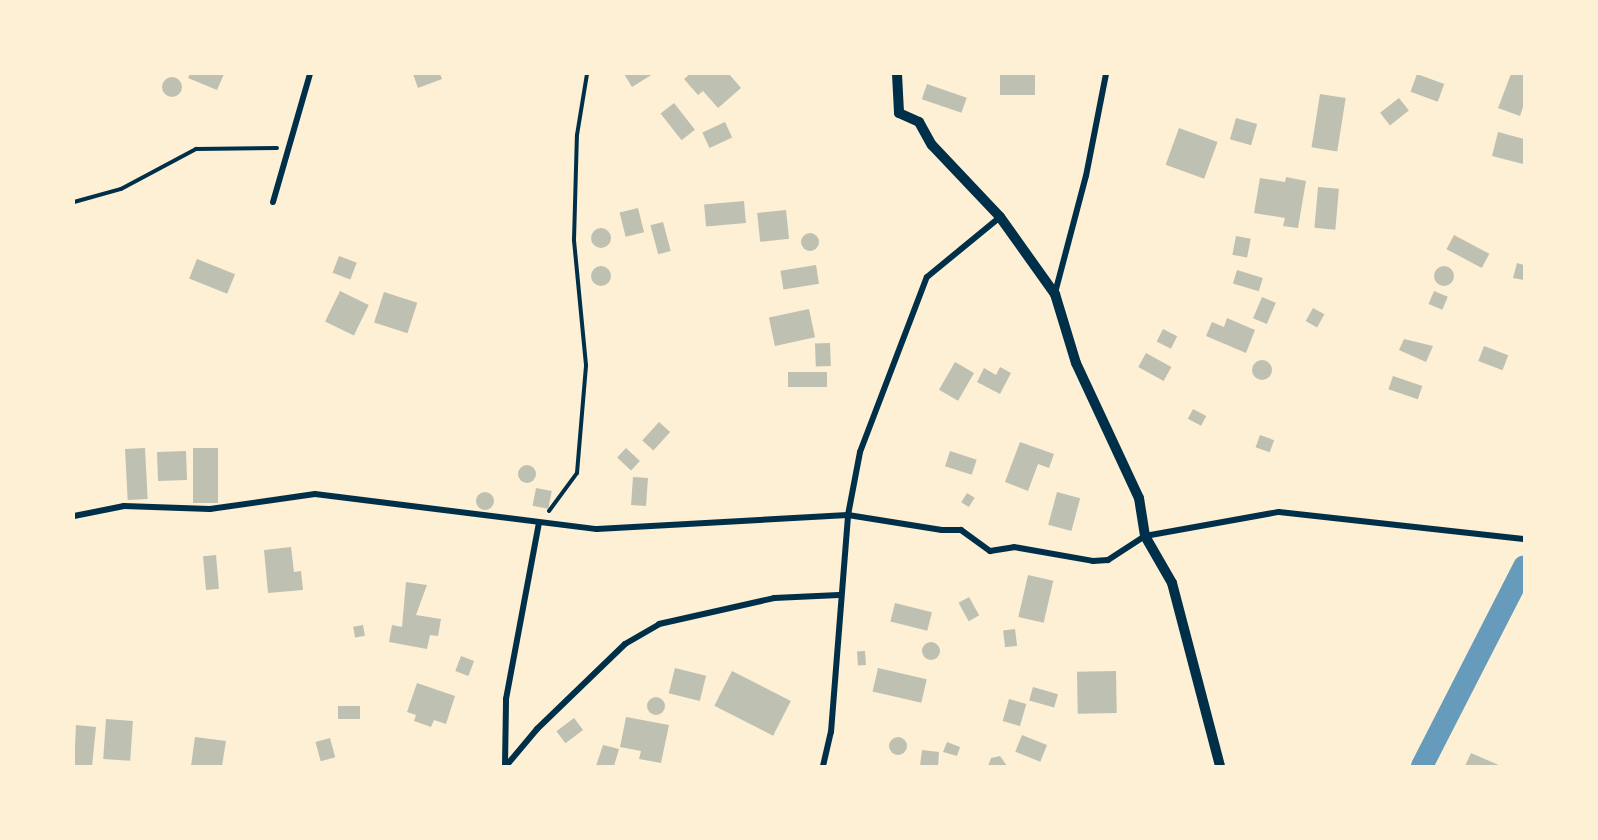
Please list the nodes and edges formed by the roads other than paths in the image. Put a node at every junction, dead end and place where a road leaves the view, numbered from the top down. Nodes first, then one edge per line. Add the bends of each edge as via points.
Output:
1 (310, 74) edge
2 (897, 74) edge
3 (1106, 74) edge
4 (273, 202) dead end
5 (1000, 217) junction
6 (1055, 294) junction
7 (74, 516) edge
8 (848, 516) junction
9 (539, 523) junction
10 (1145, 536) junction
11 (1524, 539) edge
12 (839, 595) junction
13 (505, 766) edge
14 (823, 766) edge
15 (1220, 766) edge

1 - 4 street
2 - 5 street via 899,113 919,122 932,145
3 - 6 street via 1086,176
5 - 6 street
5 - 8 street via 927,277 860,453
6 - 10 street via 1076,363 1139,498
7 - 9 street via 124,506 210,509 315,494
8 - 9 street via 597,529
8 - 10 street via 961,530 990,551 1014,547 1093,561 1108,560
8 - 12 street
9 - 13 street via 506,699
10 - 11 street via 1279,512
10 - 15 street via 1172,583
12 - 13 street via 774,598 659,624 625,645 537,729
12 - 14 street via 831,732

